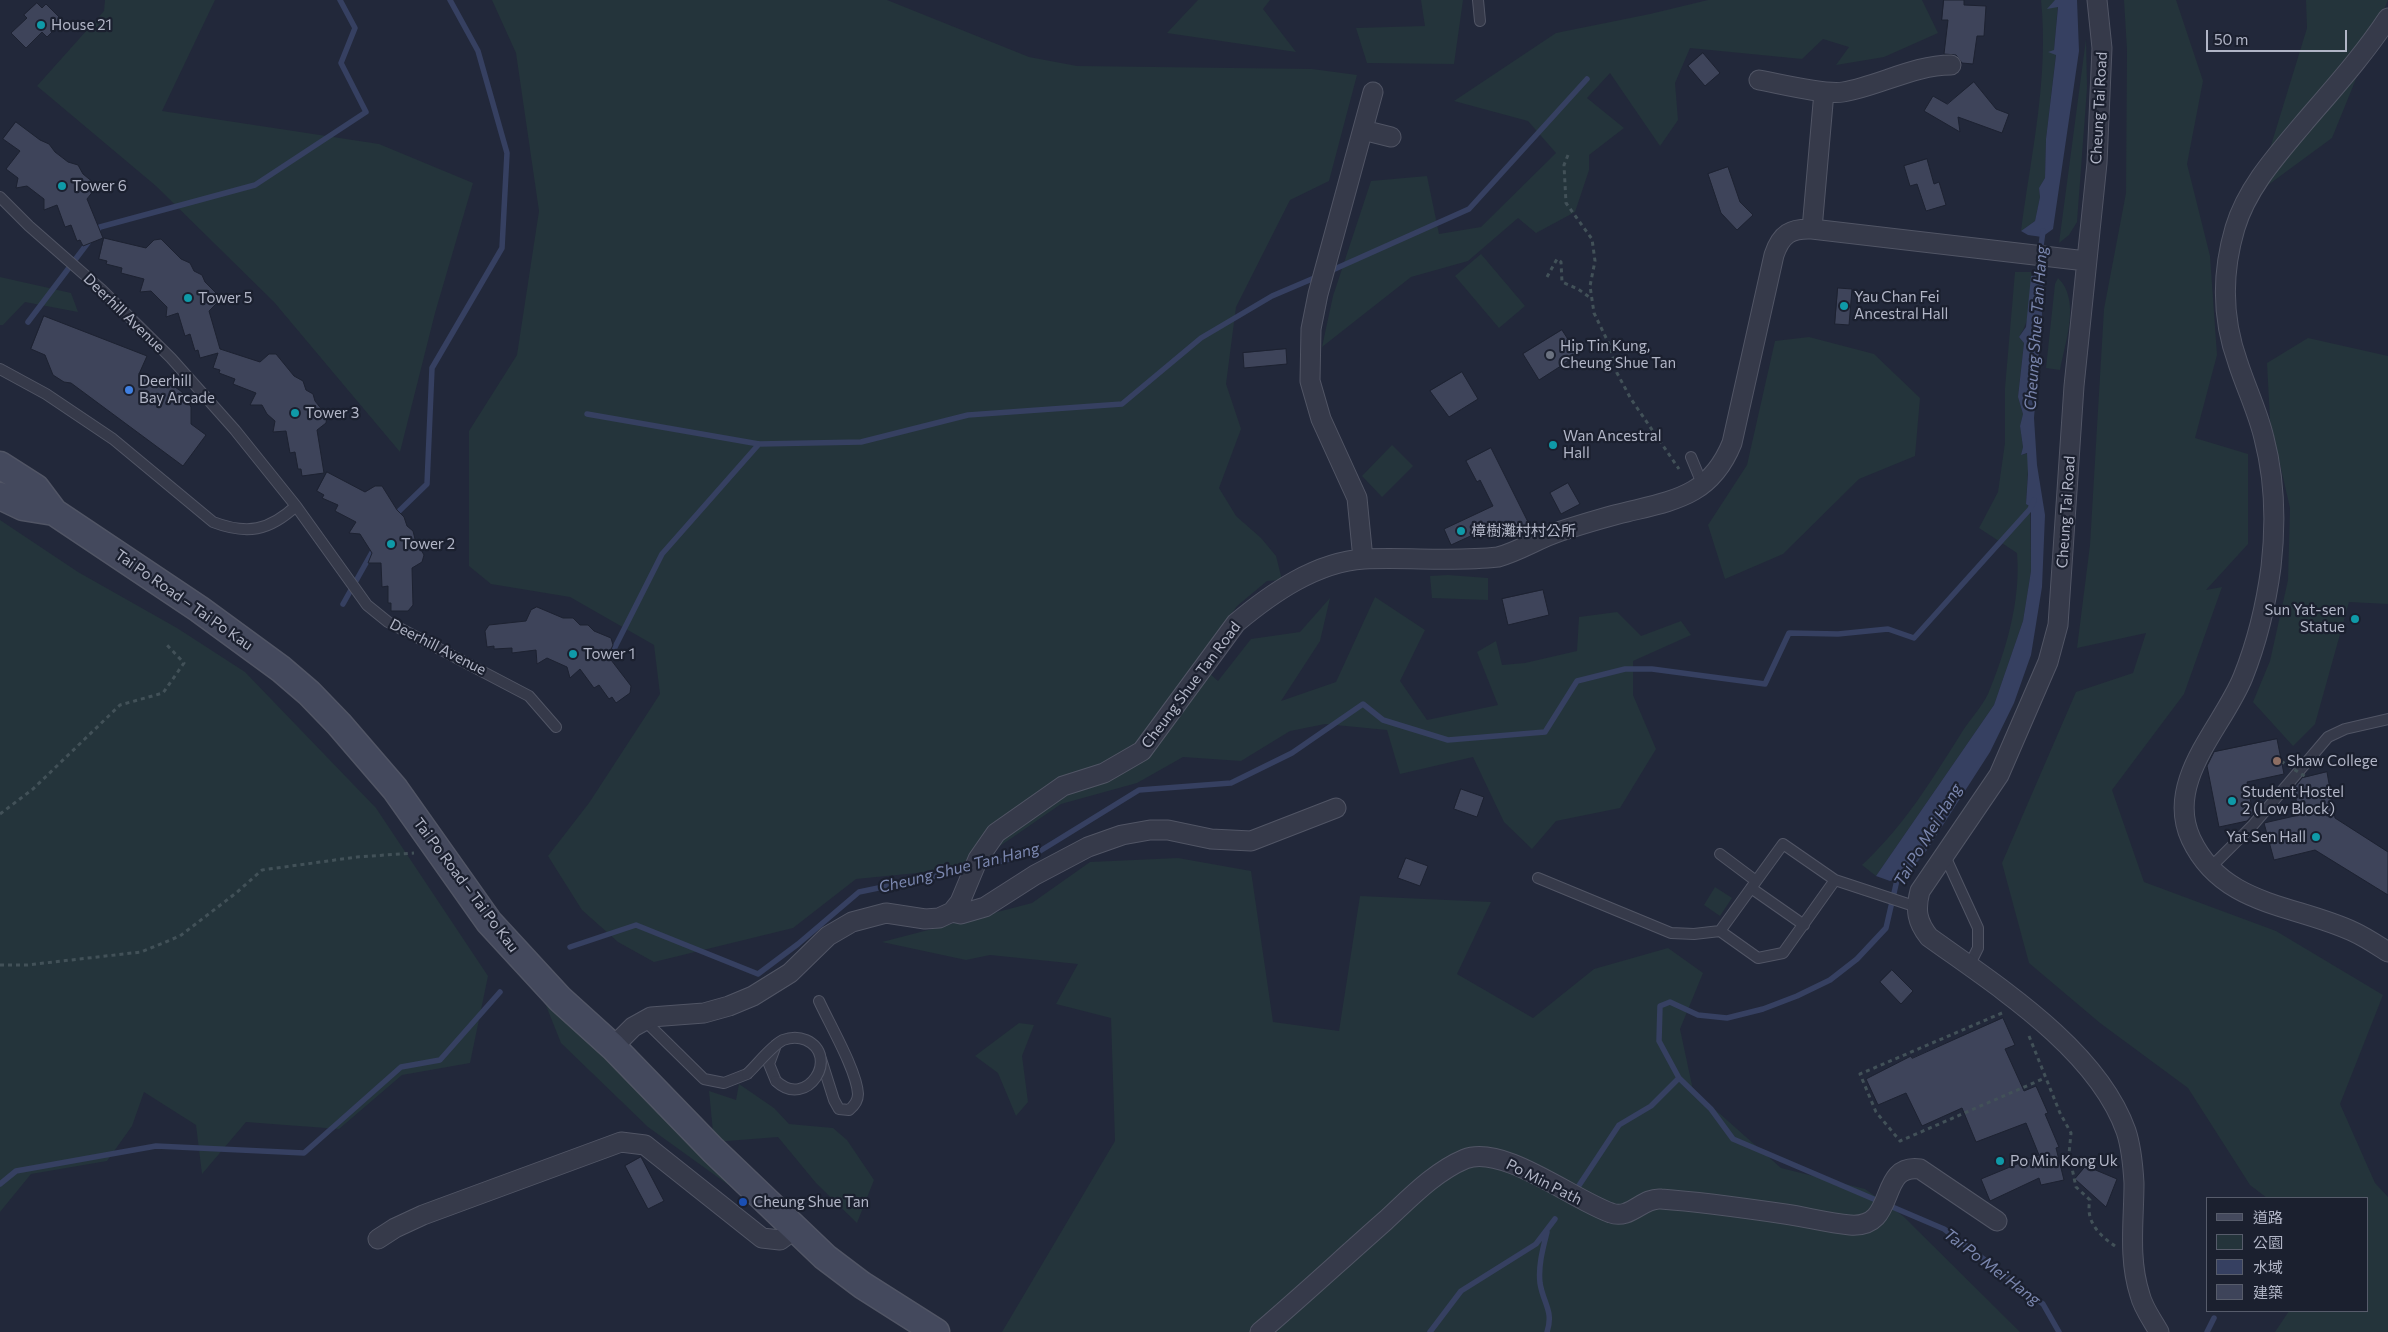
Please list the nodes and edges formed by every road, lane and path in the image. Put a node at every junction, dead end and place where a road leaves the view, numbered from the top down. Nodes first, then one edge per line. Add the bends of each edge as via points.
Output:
1 (1478, 0) edge
2 (2097, 0) edge
3 (2388, 18) edge
4 (1480, 21) dead end
5 (1951, 66) dead end
6 (1759, 80) dead end
7 (1372, 92) dead end
8 (1824, 92) junction
9 (1363, 130) junction
10 (1391, 137) dead end
11 (1568, 155) dead end
12 (0, 197) edge
13 (1812, 229) junction
14 (2086, 261) junction
15 (1547, 277) dead end
16 (1592, 300) junction
17 (0, 368) edge
18 (1691, 457) dead end
19 (0, 465) edge
20 (1703, 486) junction
21 (0, 496) edge
22 (1686, 496) junction
23 (296, 506) junction
24 (54, 512) junction
25 (1363, 559) junction
26 (166, 644) dead end
27 (2388, 719) edge
28 (556, 727) dead end
29 (2281, 761) dead end
30 (2306, 777) dead end
31 (1336, 808) dead end
32 (0, 814) edge
33 (418, 853) dead end
34 (1720, 854) dead end
35 (1945, 856) junction
36 (2211, 867) junction
37 (1538, 878) dead end
38 (1835, 880) junction
39 (1754, 884) junction
40 (1913, 905) junction
41 (952, 912) junction
42 (1804, 925) junction
43 (1720, 931) junction
44 (2388, 952) edge
45 (0, 965) edge
46 (1969, 966) junction
47 (818, 1001) dead end
48 (2005, 1012) dead end
49 (644, 1020) junction
50 (2028, 1031) dead end
51 (612, 1047) junction
52 (2045, 1078) junction
53 (1997, 1221) dead end
54 (795, 1229) junction
55 (378, 1239) dead end
56 (2119, 1248) dead end
57 (936, 1332) edge
58 (1260, 1332) edge
59 (2159, 1332) edge

1 - 4 lane
2 - 14 street, Cheung Tai Road via 2102,48 2096,163
3 - 36 street via 2354,64 2267,166 2243,206 2231,243 2226,284 2227,319 2238,364 2257,413 2270,461 2273,543 2264,611 2251,657 2235,696 2192,771 2185,795 2187,829 2200,855
5 - 8 street via 1914,72 1843,92
6 - 8 street
7 - 9 street
8 - 13 street
9 - 10 street
9 - 25 street via 1318,294 1311,329 1310,381 1321,419 1357,498
11 - 16 path via 1564,166 1566,203 1592,239 1595,261 1590,286
12 - 23 lane, Deerhill Avenue via 171,358 236,430
13 - 14 street, Cheung Shue Tan Road
13 - 20 street, Cheung Shue Tan Road via 1788,232 1778,242 1732,443 1724,462
14 - 35 street, Cheung Tai Road via 2058,624 2048,662 1999,775
15 - 16 path via 1556,259 1561,262 1562,282
16 - 22 path via 1617,373 1679,468 1685,480
17 - 23 lane via 46,394 106,435 213,522 239,530 266,527 282,519
18 - 20 lane
19 - 24 main road, Tai Po Road – Tai Po Kau via 36,488
20 - 22 street, Cheung Shue Tan Road
21 - 24 main road, Tai Po Road – Tai Po Kau via 23,507
22 - 25 street, Cheung Shue Tan Road via 1559,531 1498,557
23 - 28 lane, Deerhill Avenue via 367,605 388,622 529,696
24 - 51 main road, Tai Po Road – Tai Po Kau via 199,609 309,693 395,789 506,942
25 - 41 street, Cheung Shue Tan Road via 1309,575 1256,607 1229,632 1142,751 1104,773 1071,782 1002,828 978,859
26 - 32 path via 184,663 163,693 120,705 33,789
27 - 36 lane via 2345,729 2328,737 2253,825
29 - 30 path, bridge
31 - 41 street via 1251,841 1211,839 1168,830 1122,835 1088,847 1034,875 985,907 961,914
33 - 45 path via 357,857 262,870 180,936 141,952
34 - 39 lane
35 - 40 street, Cheung Tai Road
35 - 46 lane via 1978,928 1978,948
36 - 44 street via 2237,890 2263,902 2353,931
37 - 43 lane via 1665,931 1682,934
38 - 39 lane via 1783,844
38 - 40 lane
38 - 42 lane
39 - 42 lane
39 - 43 lane
40 - 46 street via 1930,937
41 - 49 street via 940,918 926,919 886,913 859,918 835,930 790,973 744,1001 704,1012
42 - 43 lane via 1783,953 1758,958
46 - 59 street via 2067,1044 2096,1077 2117,1108 2127,1132 2134,1183 2131,1252 2140,1296
47 - 49 lane, bridge via 853,1076 858,1094 856,1104 849,1110 839,1108 831,1089 821,1059 818,1051 812,1043 806,1040 801,1038 796,1038 792,1038 784,1040 780,1043 775,1047 770,1069 776,1081 786,1088 800,1089 809,1086 818,1075 821,1067 821,1063 820,1056 817,1050 814,1046 810,1042 804,1039 799,1038 793,1038 790,1038 782,1041 778,1044 747,1074 724,1083 704,1079
48 - 52 path via 1860,1074 1876,1112 1900,1141
49 - 51 street
50 - 52 path
51 - 54 main road, Tai Po Road – Tai Po Kau
52 - 56 path via 2071,1133 2069,1154 2076,1187 2090,1200 2091,1221 2103,1237
53 - 58 street, Po Min Path via 1920,1169 1902,1170 1892,1184 1882,1212 1868,1222 1850,1225 1658,1198 1628,1213 1614,1215 1589,1206 1518,1166 1494,1158 1467,1158 1432,1179
54 - 55 street via 780,1240 762,1238 645,1146 621,1142 423,1215
54 - 57 main road, Tai Po Road – Tai Po Kau via 842,1272

